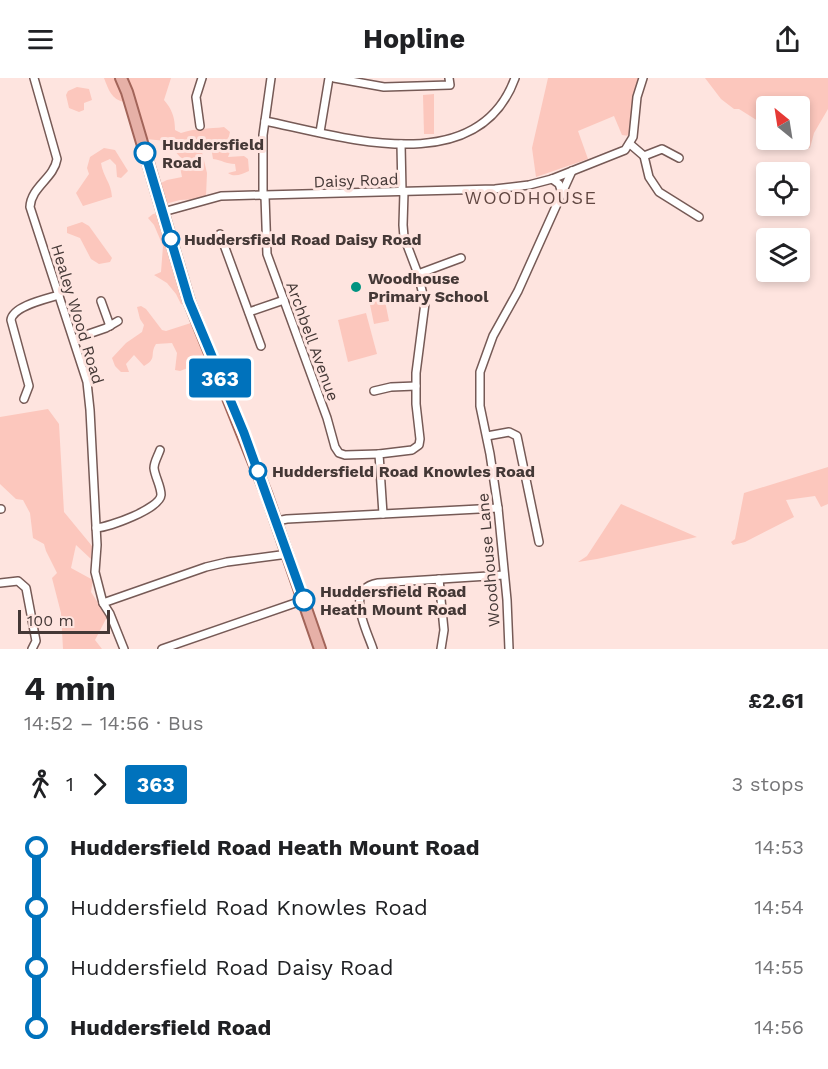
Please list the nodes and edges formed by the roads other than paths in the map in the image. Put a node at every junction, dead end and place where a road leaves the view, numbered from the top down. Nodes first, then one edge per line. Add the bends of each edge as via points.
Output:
1 (34, 78) edge
2 (121, 78) edge
3 (202, 78) edge
4 (272, 78) edge
5 (329, 78) edge
6 (334, 78) edge
7 (449, 78) edge
8 (515, 78) edge
9 (643, 78) edge
10 (265, 121) junction
11 (200, 126) dead end
12 (320, 132) junction
13 (401, 144) junction
14 (630, 144) junction
15 (684, 150) dead end
16 (644, 156) junction
17 (572, 171) junction
18 (552, 178) junction
19 (403, 192) junction
20 (562, 193) junction
21 (264, 196) junction
22 (163, 212) junction
23 (699, 217) dead end
24 (220, 234) dead end
25 (461, 258) dead end
26 (418, 274) junction
27 (59, 295) junction
28 (284, 300) junction
29 (101, 301) dead end
30 (249, 312) junction
31 (118, 321) dead end
32 (110, 326) junction
33 (74, 339) junction
34 (261, 346) dead end
35 (416, 386) junction
36 (374, 391) dead end
37 (28, 397) dead end
38 (487, 436) junction
39 (160, 450) dead end
40 (379, 454) junction
41 (498, 508) junction
42 (383, 514) junction
43 (277, 521) junction
44 (96, 528) junction
45 (539, 542) dead end
46 (288, 554) junction
47 (504, 574) junction
48 (439, 579) junction
49 (0, 583) edge
50 (304, 600) junction
51 (104, 605) junction
52 (32, 649) edge
53 (124, 649) edge
54 (162, 649) edge
55 (321, 649) edge
56 (373, 649) edge
57 (441, 649) edge
58 (508, 649) edge

1 - 27 street, Healey Wood Road via 57,159 32,197 30,207
2 - 22 main road
3 - 11 street via 196,97
4 - 10 street, Archbell Avenue
5 - 12 street
6 - 7 street via 384,87 450,85
8 - 13 street via 495,112 470,131 446,141
9 - 14 street
10 - 12 street
10 - 21 street, Archbell Avenue
12 - 13 street
13 - 19 street
14 - 16 street
14 - 17 street via 618,154
15 - 16 street via 677,157 662,149
16 - 23 street via 656,189
17 - 18 street
17 - 20 street, Woodhouse Lane
18 - 19 street, Daisy Road via 503,189
18 - 20 street
19 - 21 street, Daisy Road
19 - 26 street via 404,237
20 - 38 street, Woodhouse Lane via 481,367 479,399
21 - 22 street, Daisy Road via 221,196
21 - 28 street, Archbell Avenue via 267,254
22 - 43 main road via 189,301
24 - 30 street
25 - 26 street
26 - 35 street via 425,312
27 - 33 street, Healey Wood Road
27 - 37 street via 17,309 11,315
28 - 30 street
28 - 40 street, Archbell Avenue via 336,450 349,455
29 - 32 street
30 - 34 street
31 - 32 street
32 - 33 street
33 - 44 street, Healey Wood Road via 90,405
35 - 36 street
35 - 40 street via 419,444 409,450
38 - 41 street, Woodhouse Lane
38 - 45 street via 509,432 516,436
39 - 44 street via 154,465 161,496 155,506 111,526
40 - 42 street
41 - 42 street
41 - 47 street, Woodhouse Lane
42 - 43 street
43 - 46 main road
44 - 51 street, Healey Wood Road via 95,572
46 - 50 main road
46 - 51 street via 206,567
47 - 48 street
47 - 58 street, Woodhouse Lane
48 - 56 street via 378,583 363,590 359,607
48 - 57 street via 444,630
49 - 52 street via 18,581 26,588 36,641
50 - 54 street
50 - 55 main road
51 - 53 street, Healey Wood Road

